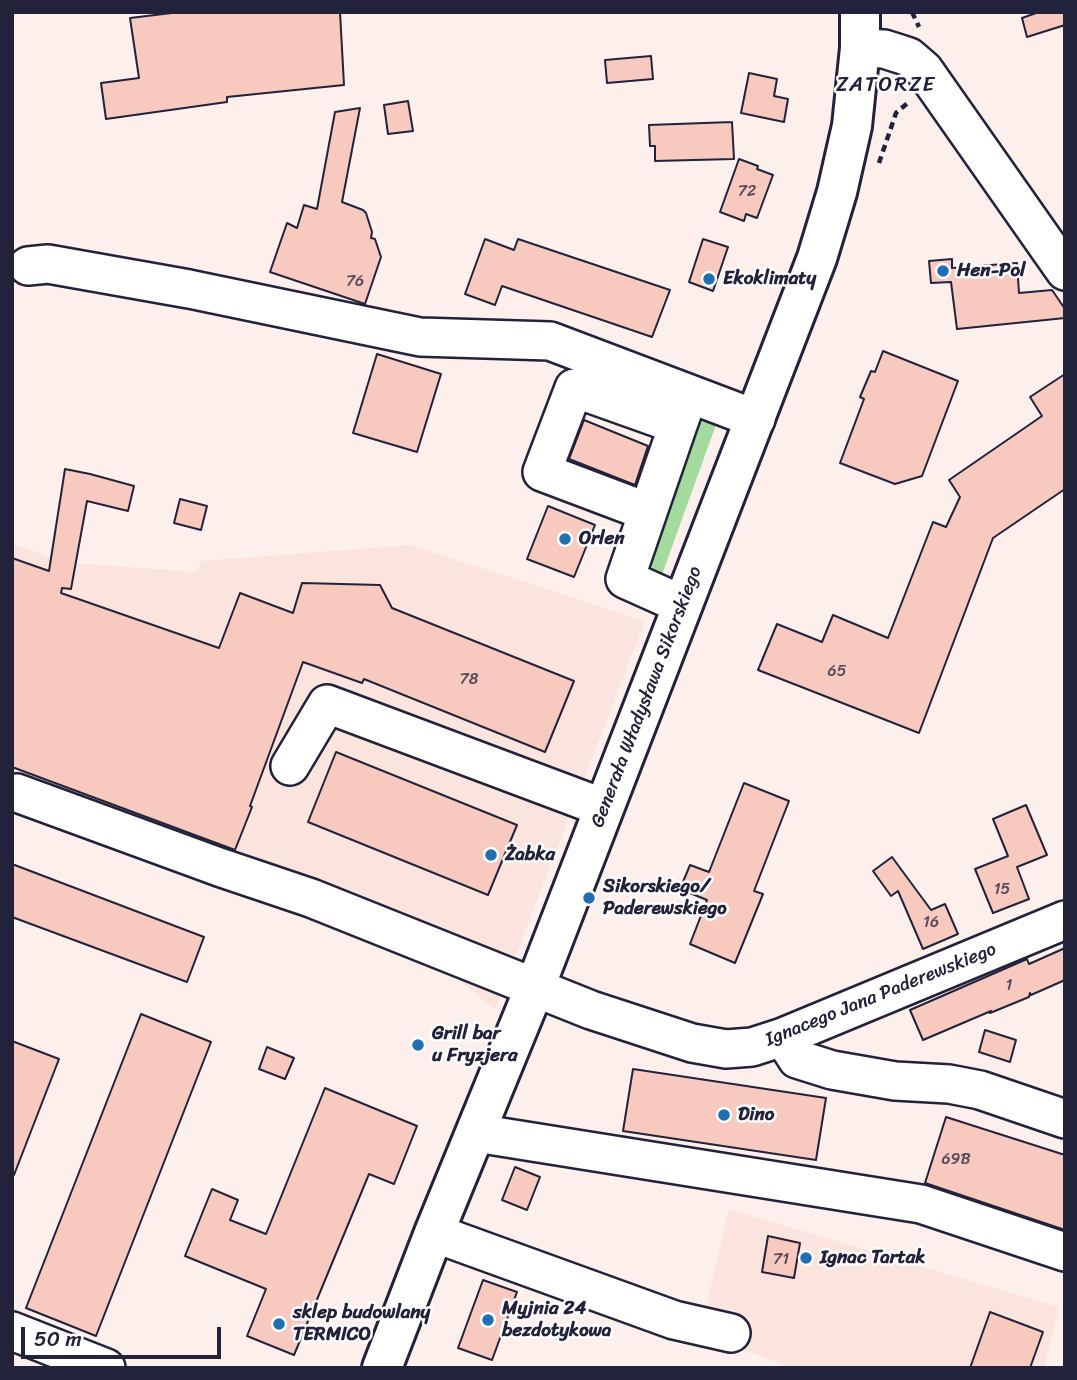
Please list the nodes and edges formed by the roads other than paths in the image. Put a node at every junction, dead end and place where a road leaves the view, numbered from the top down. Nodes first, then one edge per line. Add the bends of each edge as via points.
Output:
1 (860, 30) edge
2 (28, 266) dead end
3 (1065, 271) edge
4 (683, 409) junction
5 (756, 419) junction
6 (648, 512) junction
7 (683, 605) junction
8 (290, 766) dead end
9 (17, 793) dead end
10 (604, 808) junction
11 (1065, 920) edge
12 (535, 987) junction
13 (783, 1037) junction
14 (1065, 1119) edge
15 (476, 1133) junction
16 (435, 1233) junction
17 (1065, 1252) edge
18 (12, 1332) edge
19 (731, 1333) dead end
20 (106, 1368) edge
21 (382, 1368) edge

1 - 3 street via 924,70
1 - 5 main road, Generała Władysława Sikorskiego via 852,126 837,192
2 - 4 street via 48,264 189,289 420,337 550,341
4 - 5 street
4 - 6 street
4 - 6 street via 574,388 542,472
5 - 7 main road, Generała Władysława Sikorskiego
6 - 7 street via 625,579
7 - 10 main road, Generała Władysława Sikorskiego
8 - 10 street via 327,705
9 - 12 street, Ignacego Jana Paderewskiego via 311,898
10 - 12 main road, Generała Władysława Sikorskiego
11 - 13 street, Ignacego Jana Paderewskiego
12 - 13 street, Ignacego Jana Paderewskiego via 638,1026 715,1047 752,1046
12 - 15 main road, Generała Władysława Sikorskiego
13 - 14 street via 797,1059 820,1066 895,1081 981,1090
15 - 16 main road, Generała Władysława Sikorskiego
15 - 17 street via 920,1204
16 - 19 street via 674,1320
16 - 21 main road, Generała Władysława Sikorskiego
18 - 20 street

